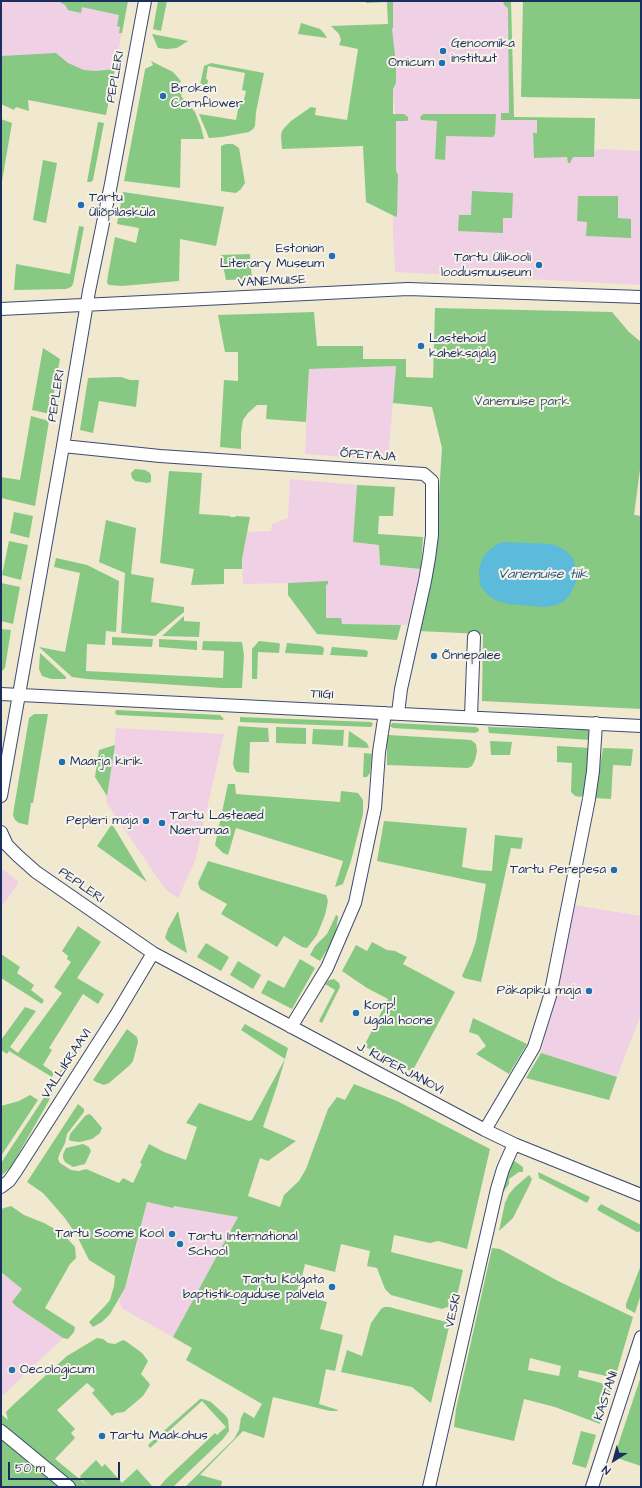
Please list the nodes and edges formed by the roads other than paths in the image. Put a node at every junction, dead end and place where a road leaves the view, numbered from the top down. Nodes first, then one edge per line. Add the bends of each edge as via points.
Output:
1 (145, 1) edge
2 (641, 297) edge
3 (87, 304) junction
4 (1, 308) edge
5 (63, 446) junction
6 (474, 637) dead end
7 (1, 694) edge
8 (19, 694) junction
9 (385, 713) junction
10 (398, 713) junction
11 (471, 716) junction
12 (596, 723) junction
13 (641, 726) edge
14 (1, 796) edge
15 (1, 832) edge
16 (153, 953) junction
17 (291, 1027) junction
18 (485, 1130) junction
19 (514, 1144) junction
20 (1, 1187) edge
21 (641, 1195) edge
22 (641, 1337) edge
23 (1, 1431) edge
24 (69, 1487) edge
25 (429, 1487) edge
26 (592, 1487) edge

1 - 3 street, PEPLERI
2 - 3 street, VANEMUISE via 408,289
3 - 4 street, VANEMUISE
3 - 5 street, PEPLERI
5 - 8 street, PEPLERI
5 - 10 street, ÕPETAJA via 151,455 424,474 432,481 432,536
6 - 11 street
7 - 8 street, TIIGI
8 - 9 street, TIIGI
8 - 14 street, PEPLERI
9 - 10 street, TIIGI
9 - 17 street via 375,808 355,903 327,968
10 - 11 street, TIIGI
11 - 12 street, TIIGI
12 - 13 street, TIIGI
12 - 18 street via 593,771 550,996 534,1047
15 - 16 street, PEPLERI via 7,845 36,872
16 - 17 street, J. KUPERJANOVI
16 - 20 street, VALLIKRAAVI via 16,1171
17 - 18 street, J. KUPERJANOVI
18 - 19 street, J. KUPERJANOVI
19 - 21 street, J. KUPERJANOVI
19 - 25 street, VESKI via 497,1189
22 - 26 street, KASTANI
23 - 24 street

